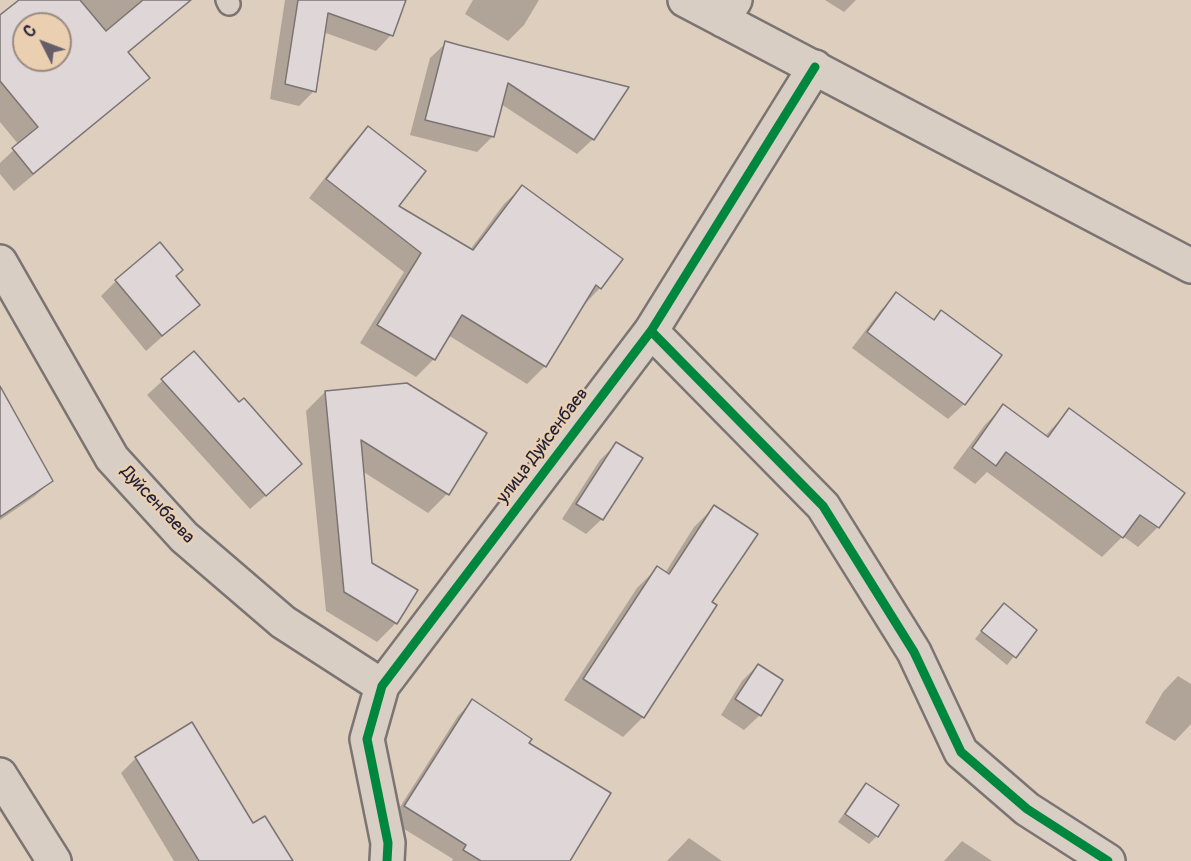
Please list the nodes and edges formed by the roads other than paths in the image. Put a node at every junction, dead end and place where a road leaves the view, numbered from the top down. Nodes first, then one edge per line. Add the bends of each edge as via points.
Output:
1 (685, 0) edge
2 (729, 10) edge
3 (815, 67) junction
4 (0, 262) edge
5 (1191, 266) edge
6 (651, 331) junction
7 (382, 687) junction
8 (0, 775) edge
9 (396, 855) edge
10 (54, 861) edge
11 (1108, 861) edge

1 - 2 street
2 - 3 street
3 - 5 street
3 - 6 street, улица Дуйсенбаев
4 - 7 street, Дуйсенбаева via 112,458 184,537 283,622
6 - 7 street, улица Дуйсенбаев
6 - 11 street via 823,506 914,652 961,753 1027,809
7 - 9 street, улица Дуйсенбаев via 367,739
8 - 10 street

